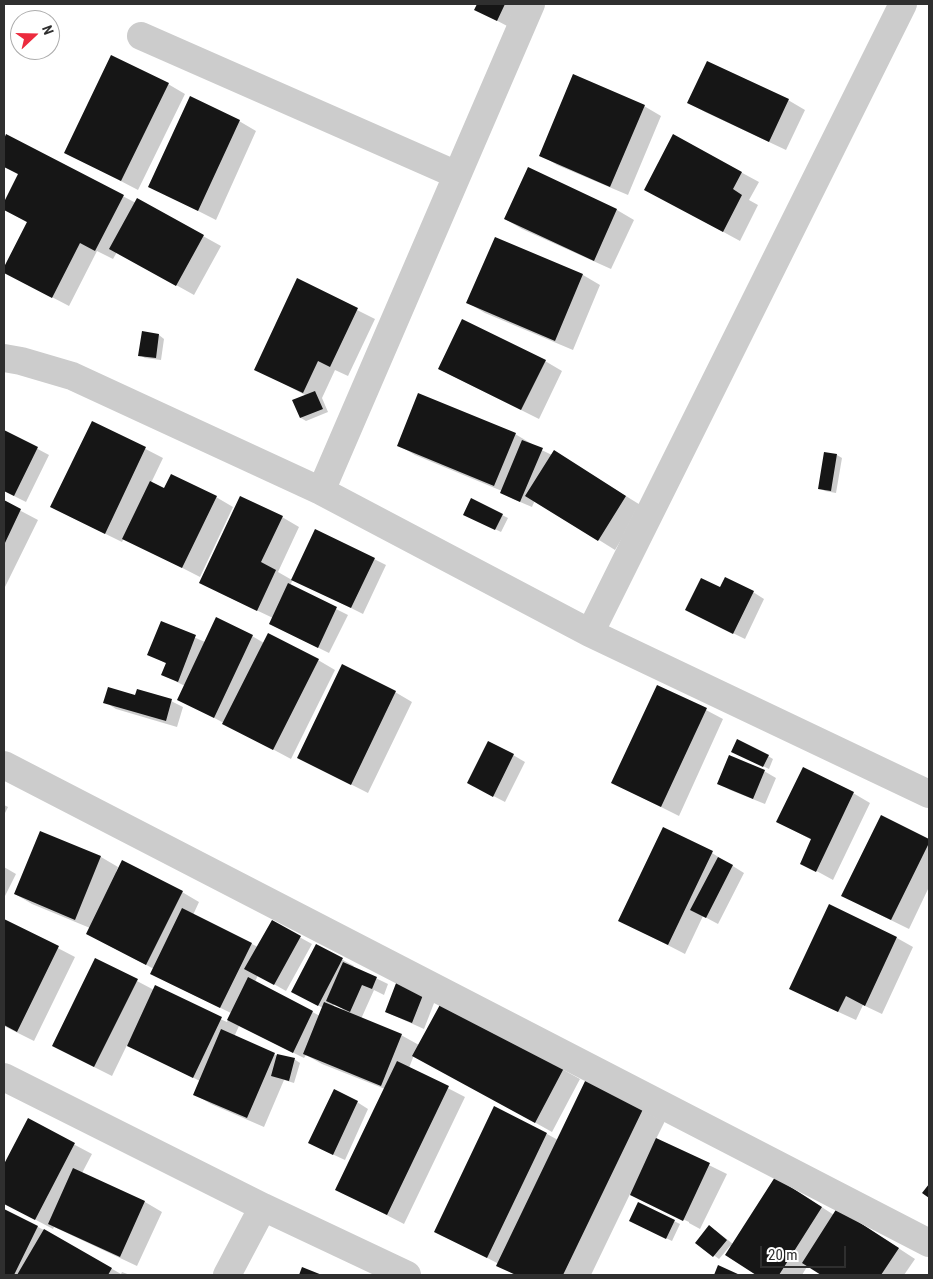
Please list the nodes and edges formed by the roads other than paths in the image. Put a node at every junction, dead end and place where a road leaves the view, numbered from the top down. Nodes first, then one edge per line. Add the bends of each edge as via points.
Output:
1 (530, 4) edge
2 (903, 4) edge
3 (141, 36) dead end
4 (457, 175) junction
5 (4, 358) edge
6 (321, 491) junction
7 (590, 633) junction
8 (4, 765) edge
9 (929, 794) edge
10 (4, 1077) edge
11 (263, 1207) junction
12 (929, 1243) edge
13 (227, 1275) edge
14 (407, 1275) edge

1 - 4 street
2 - 7 street
3 - 4 street
4 - 6 street
5 - 6 street via 72,376
6 - 7 street
7 - 9 street
8 - 12 street
10 - 11 street
11 - 13 street
11 - 14 street

